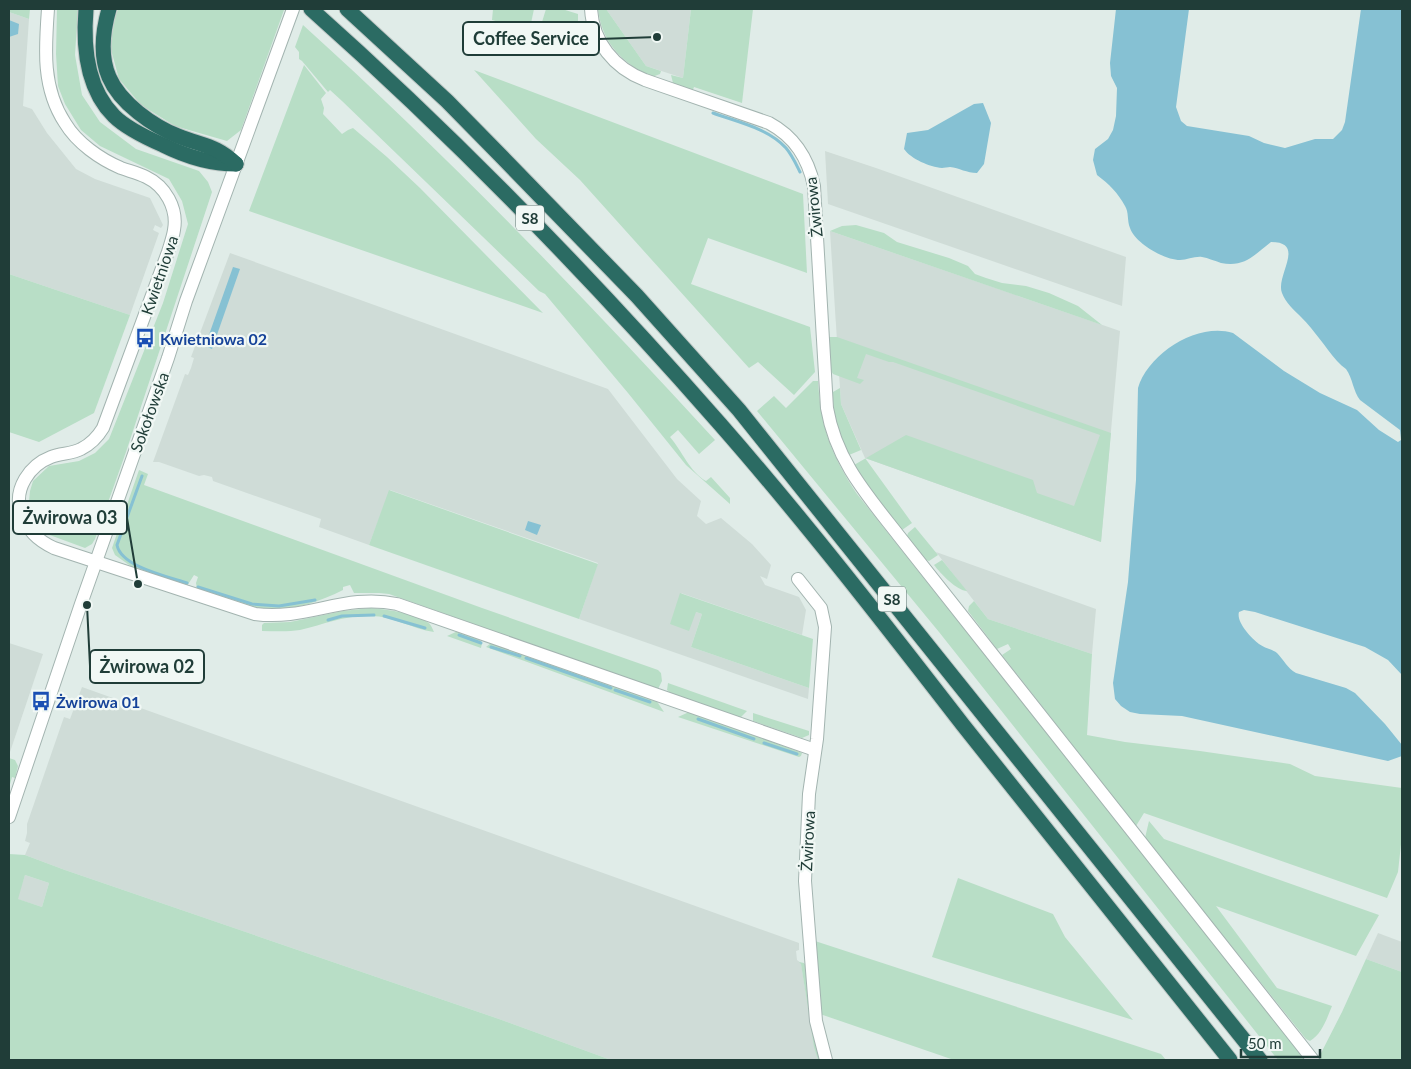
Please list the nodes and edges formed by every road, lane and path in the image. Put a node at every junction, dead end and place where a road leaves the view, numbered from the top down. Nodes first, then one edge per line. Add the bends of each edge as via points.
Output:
1 (48, 9) edge
2 (86, 9) edge
3 (109, 9) edge
4 (293, 9) edge
5 (311, 9) edge
6 (347, 9) edge
7 (591, 9) edge
8 (236, 164) junction
9 (96, 561) junction
10 (798, 579) dead end
11 (815, 750) junction
12 (9, 817) edge
13 (826, 1060) edge
14 (1230, 1060) edge
15 (1260, 1060) edge
16 (1314, 1060) edge

1 - 9 street, Kwietniowa via 47,77 54,102 66,125 105,160 158,184 165,192 174,217 168,252 103,428 97,438 79,450 38,464 28,473 21,488 19,506 24,522 35,537 54,548
2 - 8 highway via 84,36 88,69 98,96 114,117 175,151 221,164
3 - 8 highway via 104,26 104,56 109,77 126,101 150,121 178,136 224,153
4 - 8 street, Sokołowska
5 - 14 highway, S8 via 405,95 527,215 721,425 850,581
6 - 15 highway, S8 via 447,101 502,157 637,296 739,410
7 - 16 street, Żwirowa via 594,29 602,46 620,66 636,77 769,123 792,140 802,154 814,186 827,408 832,434 844,462
8 - 9 street, Sokołowska
9 - 11 street, Kwietniowa via 254,614 285,616 354,601 397,604
9 - 12 street, Sokołowska
10 - 11 street, Żwirowa via 821,608 824,622
11 - 13 street, Żwirowa via 809,794 805,890 816,1021

